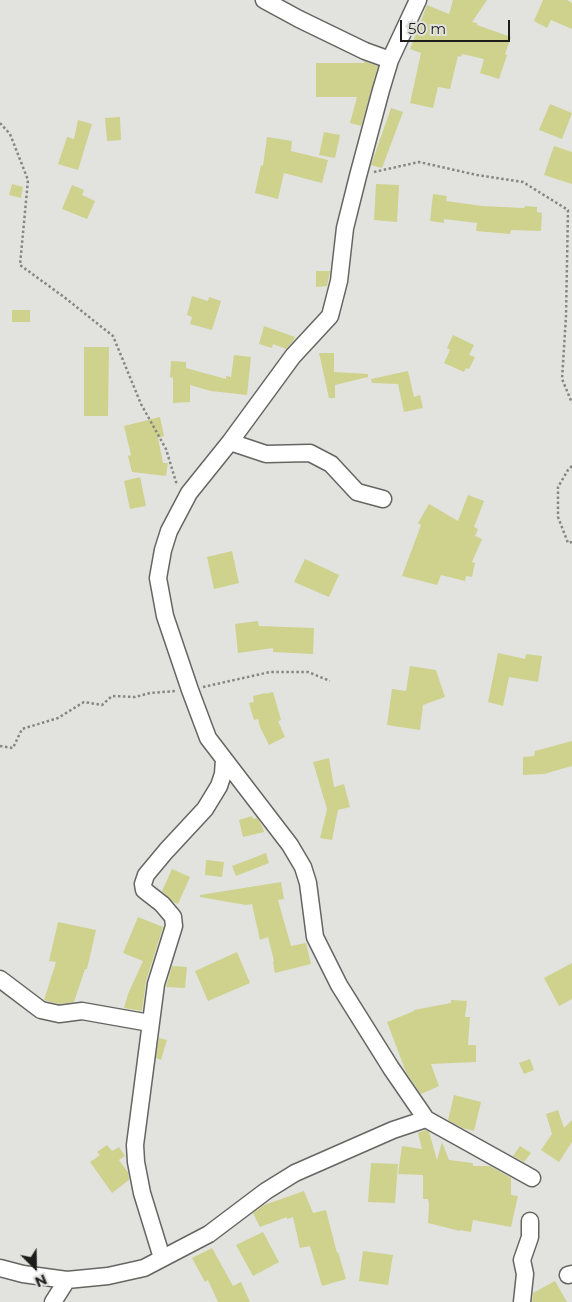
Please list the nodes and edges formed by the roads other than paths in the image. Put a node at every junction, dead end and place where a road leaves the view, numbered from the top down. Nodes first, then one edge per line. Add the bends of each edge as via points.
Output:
1 (264, 0) edge
2 (418, 0) edge
3 (390, 60) junction
4 (230, 442) junction
5 (383, 499) dead end
6 (224, 759) junction
7 (0, 979) edge
8 (150, 1023) junction
9 (426, 1119) junction
10 (532, 1178) dead end
11 (530, 1221) dead end
12 (162, 1258) junction
13 (0, 1268) edge
14 (67, 1280) junction
15 (53, 1302) edge
16 (522, 1302) edge

1 - 3 street via 365,51
2 - 3 street
3 - 4 street via 345,228 339,282 330,316 292,356
4 - 5 street via 266,454 310,453 331,464 357,492
4 - 6 street via 189,493 169,530 158,578 166,616 190,690 208,738
6 - 8 street via 220,786 205,809 146,875 143,884 144,890 173,917 174,926 156,984
6 - 9 street via 303,867 315,937 339,985
7 - 8 street via 41,1010 58,1014 82,1011
8 - 12 street via 135,1145 142,1193
9 - 10 street
9 - 12 street via 294,1173 209,1234
11 - 16 street via 530,1237 522,1260 525,1274
12 - 14 street via 128,1272
13 - 14 street
14 - 15 street

